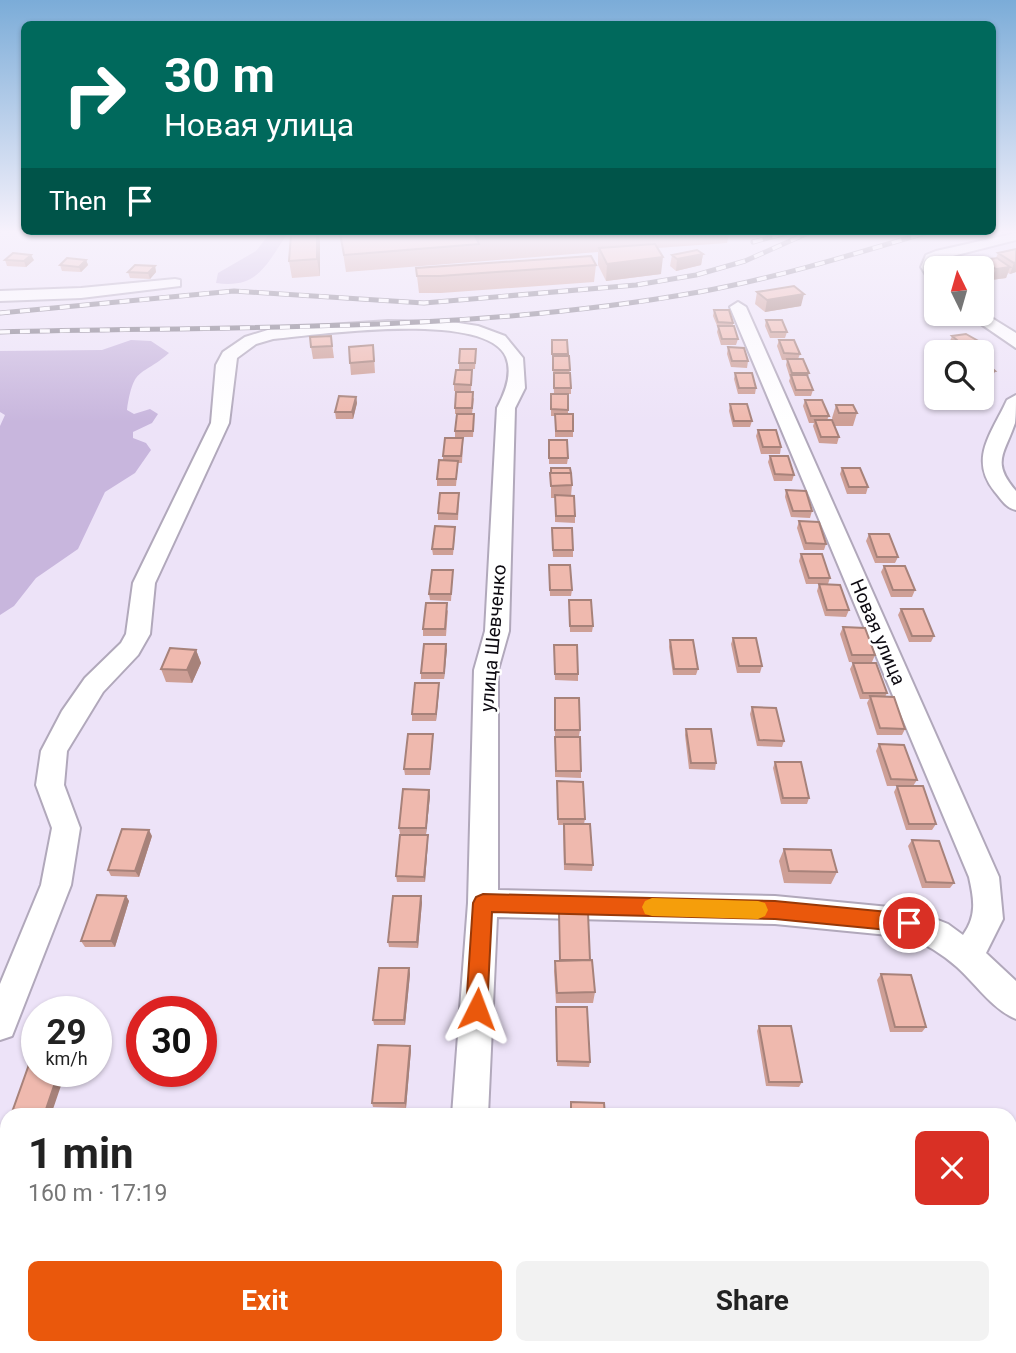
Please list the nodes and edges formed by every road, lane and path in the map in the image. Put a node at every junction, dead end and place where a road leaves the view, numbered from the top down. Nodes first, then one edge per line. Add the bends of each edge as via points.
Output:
1 (738, 307) dead end
2 (994, 326) edge
3 (1016, 343) edge
4 (1016, 400) edge
5 (1016, 504) edge
6 (483, 903) junction
7 (966, 955) junction
8 (1016, 1003) edge
9 (0, 1024) edge
10 (470, 1108) edge

1 - 7 street, Новая улица via 984,877 991,907 984,933
2 - 3 street
4 - 5 street via 990,458 995,479
6 - 7 street via 775,910 909,923 937,934
6 - 9 street, улица Шевченко via 486,670 497,631 506,408 516,388 515,358 499,338 445,324 271,334 248,340 228,354 221,369 224,400 220,423 144,583 138,634 130,649 94,685 54,751 50,785 66,828 56,885
6 - 10 street, улица Шевченко
7 - 8 street

